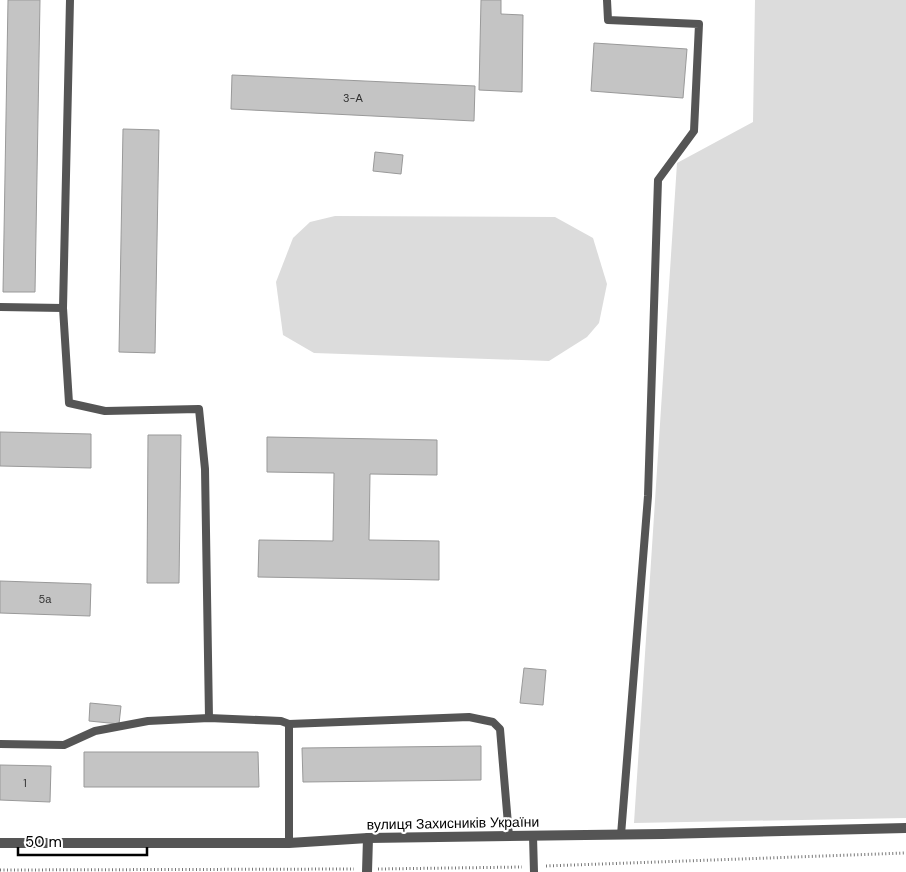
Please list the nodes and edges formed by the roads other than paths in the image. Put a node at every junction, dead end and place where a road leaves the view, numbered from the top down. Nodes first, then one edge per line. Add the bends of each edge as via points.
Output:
1 (70, 0) edge
2 (607, 0) edge
3 (0, 307) edge
4 (63, 308) junction
5 (209, 718) junction
6 (289, 724) junction
7 (0, 744) edge
8 (906, 828) edge
9 (622, 835) junction
10 (509, 836) junction
11 (533, 836) junction
12 (368, 838) junction
13 (0, 843) edge
14 (289, 843) junction
15 (534, 869) edge
16 (367, 871) edge

1 - 4 lane
2 - 9 lane via 608,20 699,24 694,131 658,180 648,496
3 - 4 lane
4 - 5 lane via 69,403 105,411 199,409 205,469
5 - 6 lane
5 - 7 lane via 148,720 95,731 64,745
6 - 10 lane via 469,717 493,722 500,730
6 - 14 lane
8 - 9 street, вулиця Захисників України
9 - 11 street, вулиця Захисників України
10 - 11 street, вулиця Захисників України
10 - 12 street, вулиця Захисників України
11 - 15 lane
12 - 14 street, вулиця Захисників України
12 - 16 street
13 - 14 street, вулиця Захисників України

